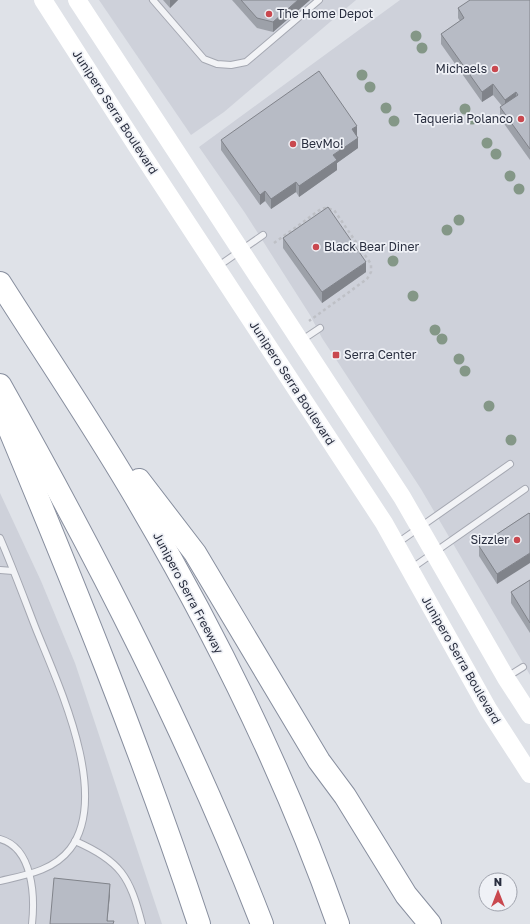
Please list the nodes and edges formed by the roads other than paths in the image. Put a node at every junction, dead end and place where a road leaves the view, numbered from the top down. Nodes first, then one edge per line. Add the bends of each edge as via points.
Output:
1 (43, 0) edge
2 (77, 0) edge
3 (153, 0) edge
4 (319, 0) edge
5 (263, 235) dead end
6 (242, 250) junction
7 (216, 268) junction
8 (0, 283) edge
9 (320, 328) dead end
10 (301, 341) junction
11 (0, 385) edge
12 (75, 399) junction
13 (0, 408) edge
14 (510, 464) dead end
15 (526, 489) dead end
16 (421, 527) junction
17 (0, 538) edge
18 (396, 544) junction
19 (435, 552) junction
20 (411, 569) junction
21 (0, 570) edge
22 (13, 571) junction
23 (523, 667) dead end
24 (506, 678) junction
25 (530, 715) edge
26 (319, 761) junction
27 (530, 774) edge
28 (0, 839) edge
29 (75, 841) junction
30 (28, 874) junction
31 (0, 880) edge
32 (32, 924) edge
33 (142, 924) edge
34 (199, 924) edge
35 (262, 924) edge
36 (338, 924) edge
37 (410, 924) edge
38 (430, 924) edge

1 - 7 main road, Junipero Serra Boulevard
2 - 6 main road via 156,124
3 - 4 lane via 204,59 217,64 231,65 246,62
5 - 6 lane
6 - 7 lane
6 - 10 main road
7 - 18 main road, Junipero Serra Boulevard
8 - 12 highway, Junipero Serra Freeway
9 - 10 lane
10 - 16 main road
11 - 35 highway via 84,538 159,688 222,825
12 - 26 highway via 195,553
12 - 36 highway, Junipero Serra Freeway via 140,505 235,681 287,795
13 - 34 highway via 104,663 160,811
14 - 16 lane
15 - 19 lane
16 - 18 lane
16 - 19 main road
17 - 22 lane
18 - 20 main road, Junipero Serra Boulevard
19 - 20 lane
19 - 24 main road
20 - 27 main road, Junipero Serra Boulevard via 488,709
21 - 22 lane
22 - 29 lane via 69,715 83,767 86,802
23 - 24 lane
24 - 25 main road
26 - 37 highway via 338,800
26 - 38 highway via 345,796 406,895
28 - 30 lane via 13,844
29 - 30 lane via 54,864
29 - 33 lane via 94,849 123,874 135,896
30 - 31 lane
30 - 32 lane via 33,900

